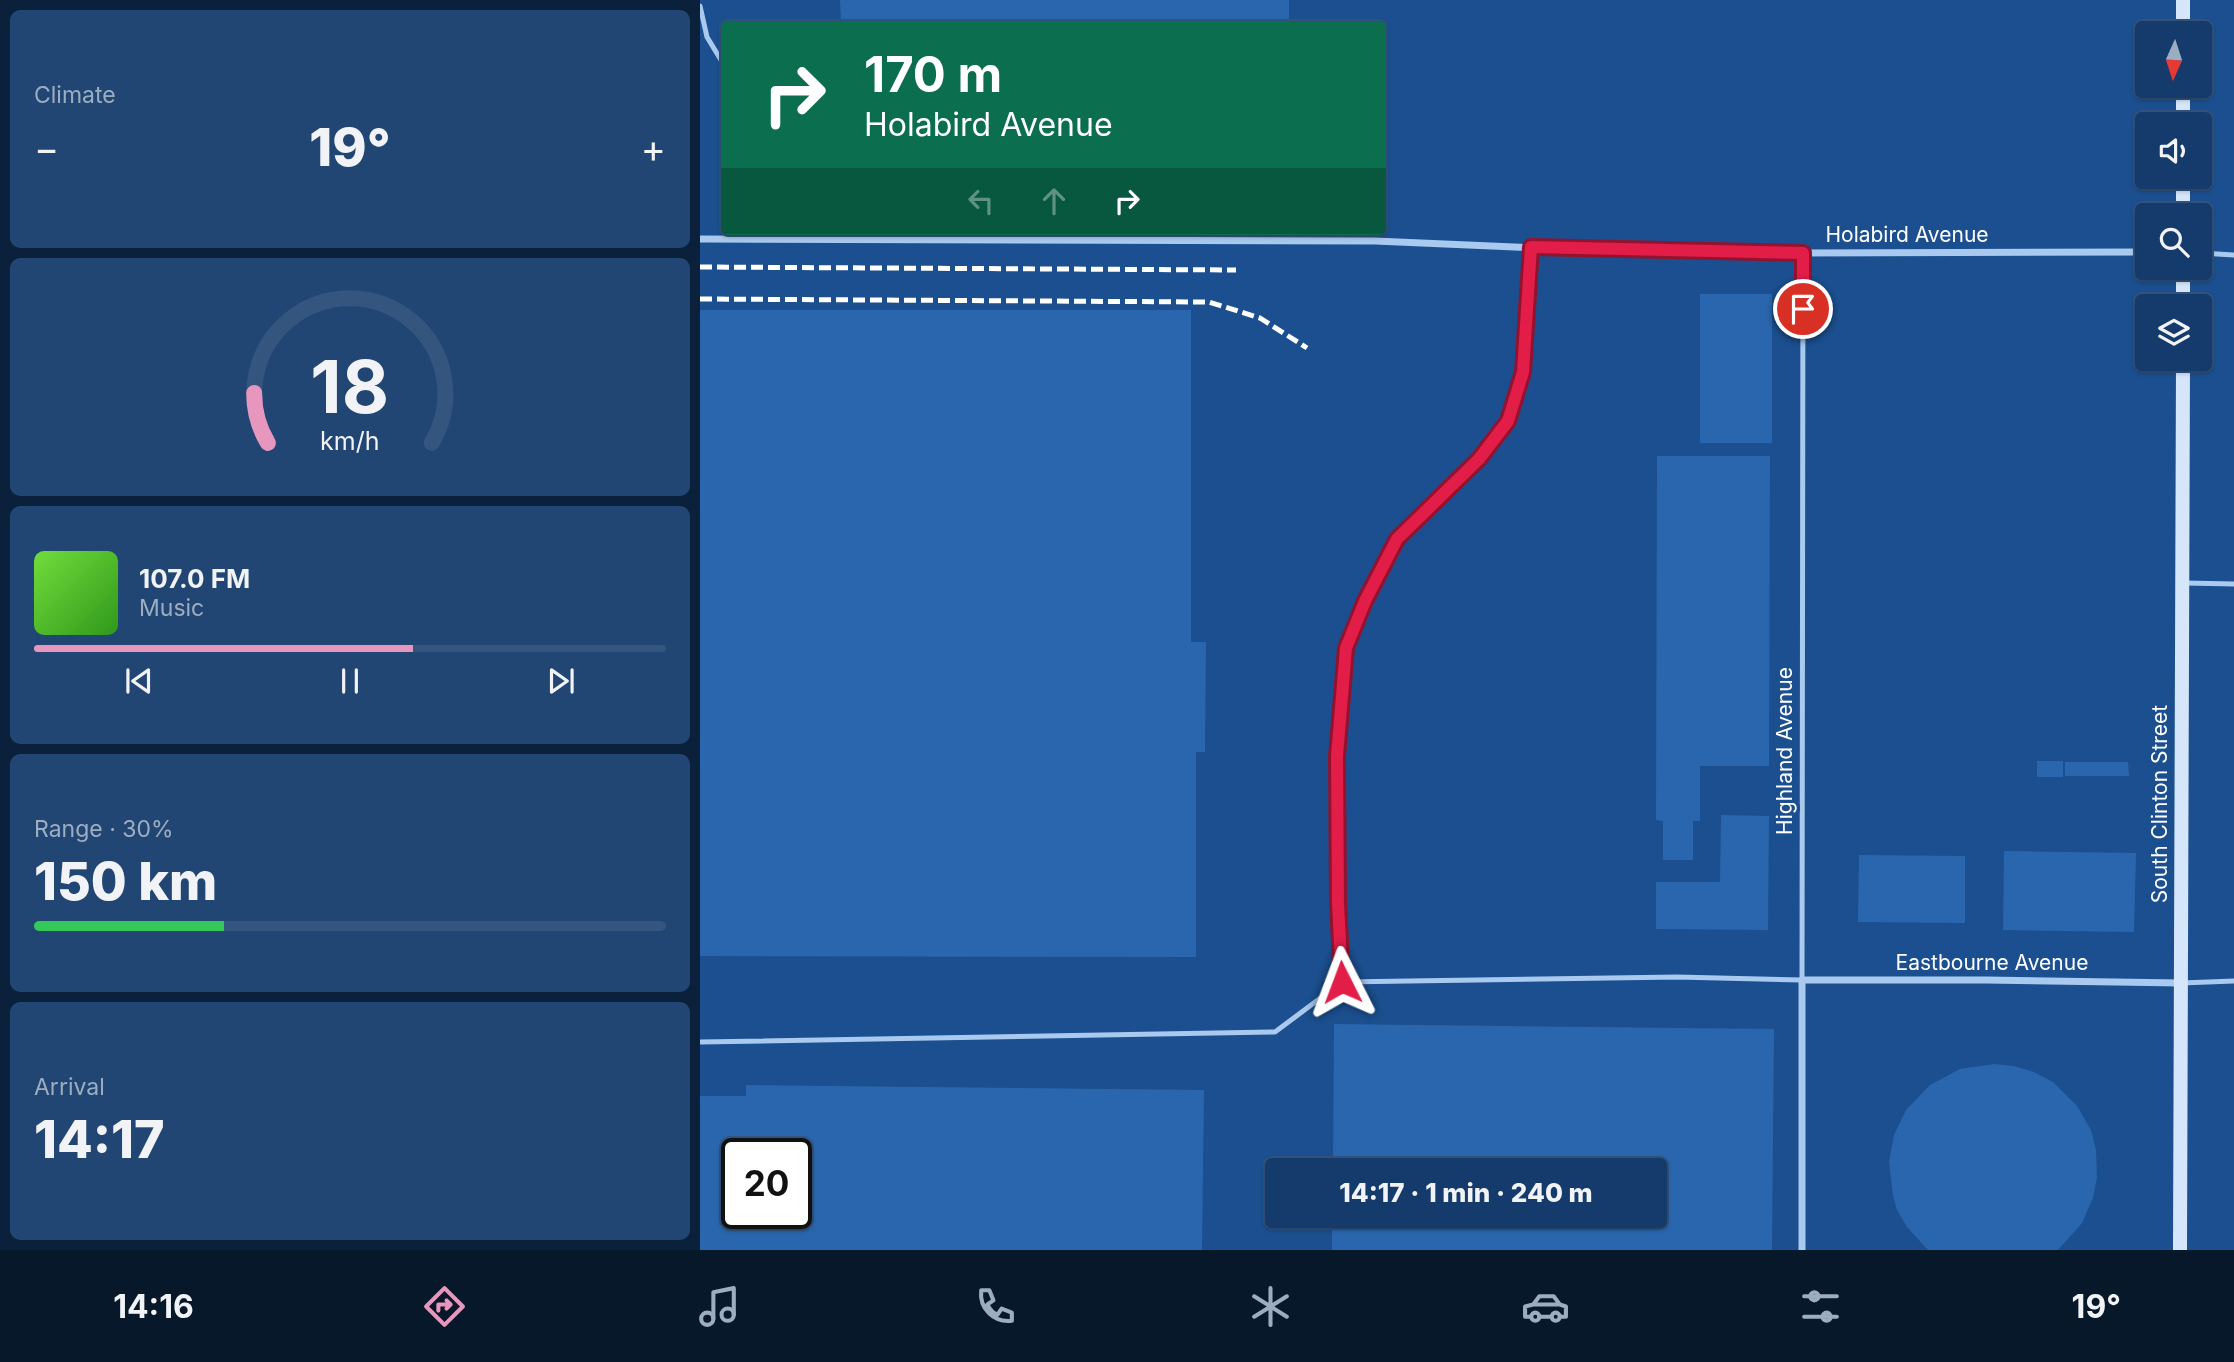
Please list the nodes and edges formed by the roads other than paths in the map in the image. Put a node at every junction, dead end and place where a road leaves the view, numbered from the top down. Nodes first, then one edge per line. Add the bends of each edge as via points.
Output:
1 (2183, 0) edge
2 (700, 6) edge
3 (2183, 21) edge
4 (721, 60) edge
5 (1356, 235) edge
6 (700, 239) edge
7 (1356, 242) junction
8 (1531, 247) junction
9 (1803, 253) junction
10 (2135, 253) edge
11 (2212, 254) edge
12 (2234, 255) edge
13 (2183, 371) edge
14 (2182, 583) junction
15 (2234, 584) edge
16 (1802, 980) junction
17 (2234, 981) edge
18 (1342, 982) junction
19 (2181, 983) junction
20 (700, 1042) edge
21 (1802, 1250) edge
22 (2180, 1250) edge

1 - 3 main road
2 - 4 lane via 707,37
5 - 7 lane
6 - 7 street, Holabird Avenue
7 - 8 street, Holabird Avenue
8 - 9 street, Holabird Avenue
8 - 18 lane via 1523,372 1508,421 1479,459 1397,539 1346,648 1337,756
9 - 10 street, Holabird Avenue
9 - 16 lane, Highland Avenue
11 - 12 lane
13 - 14 main road, South Clinton Street
14 - 15 lane
14 - 19 main road, South Clinton Street
16 - 18 lane via 1677,977
16 - 19 street, Eastbourne Avenue
16 - 21 street, Highland Avenue
17 - 19 lane
18 - 20 lane via 1275,1032
19 - 22 main road, South Clinton Street

